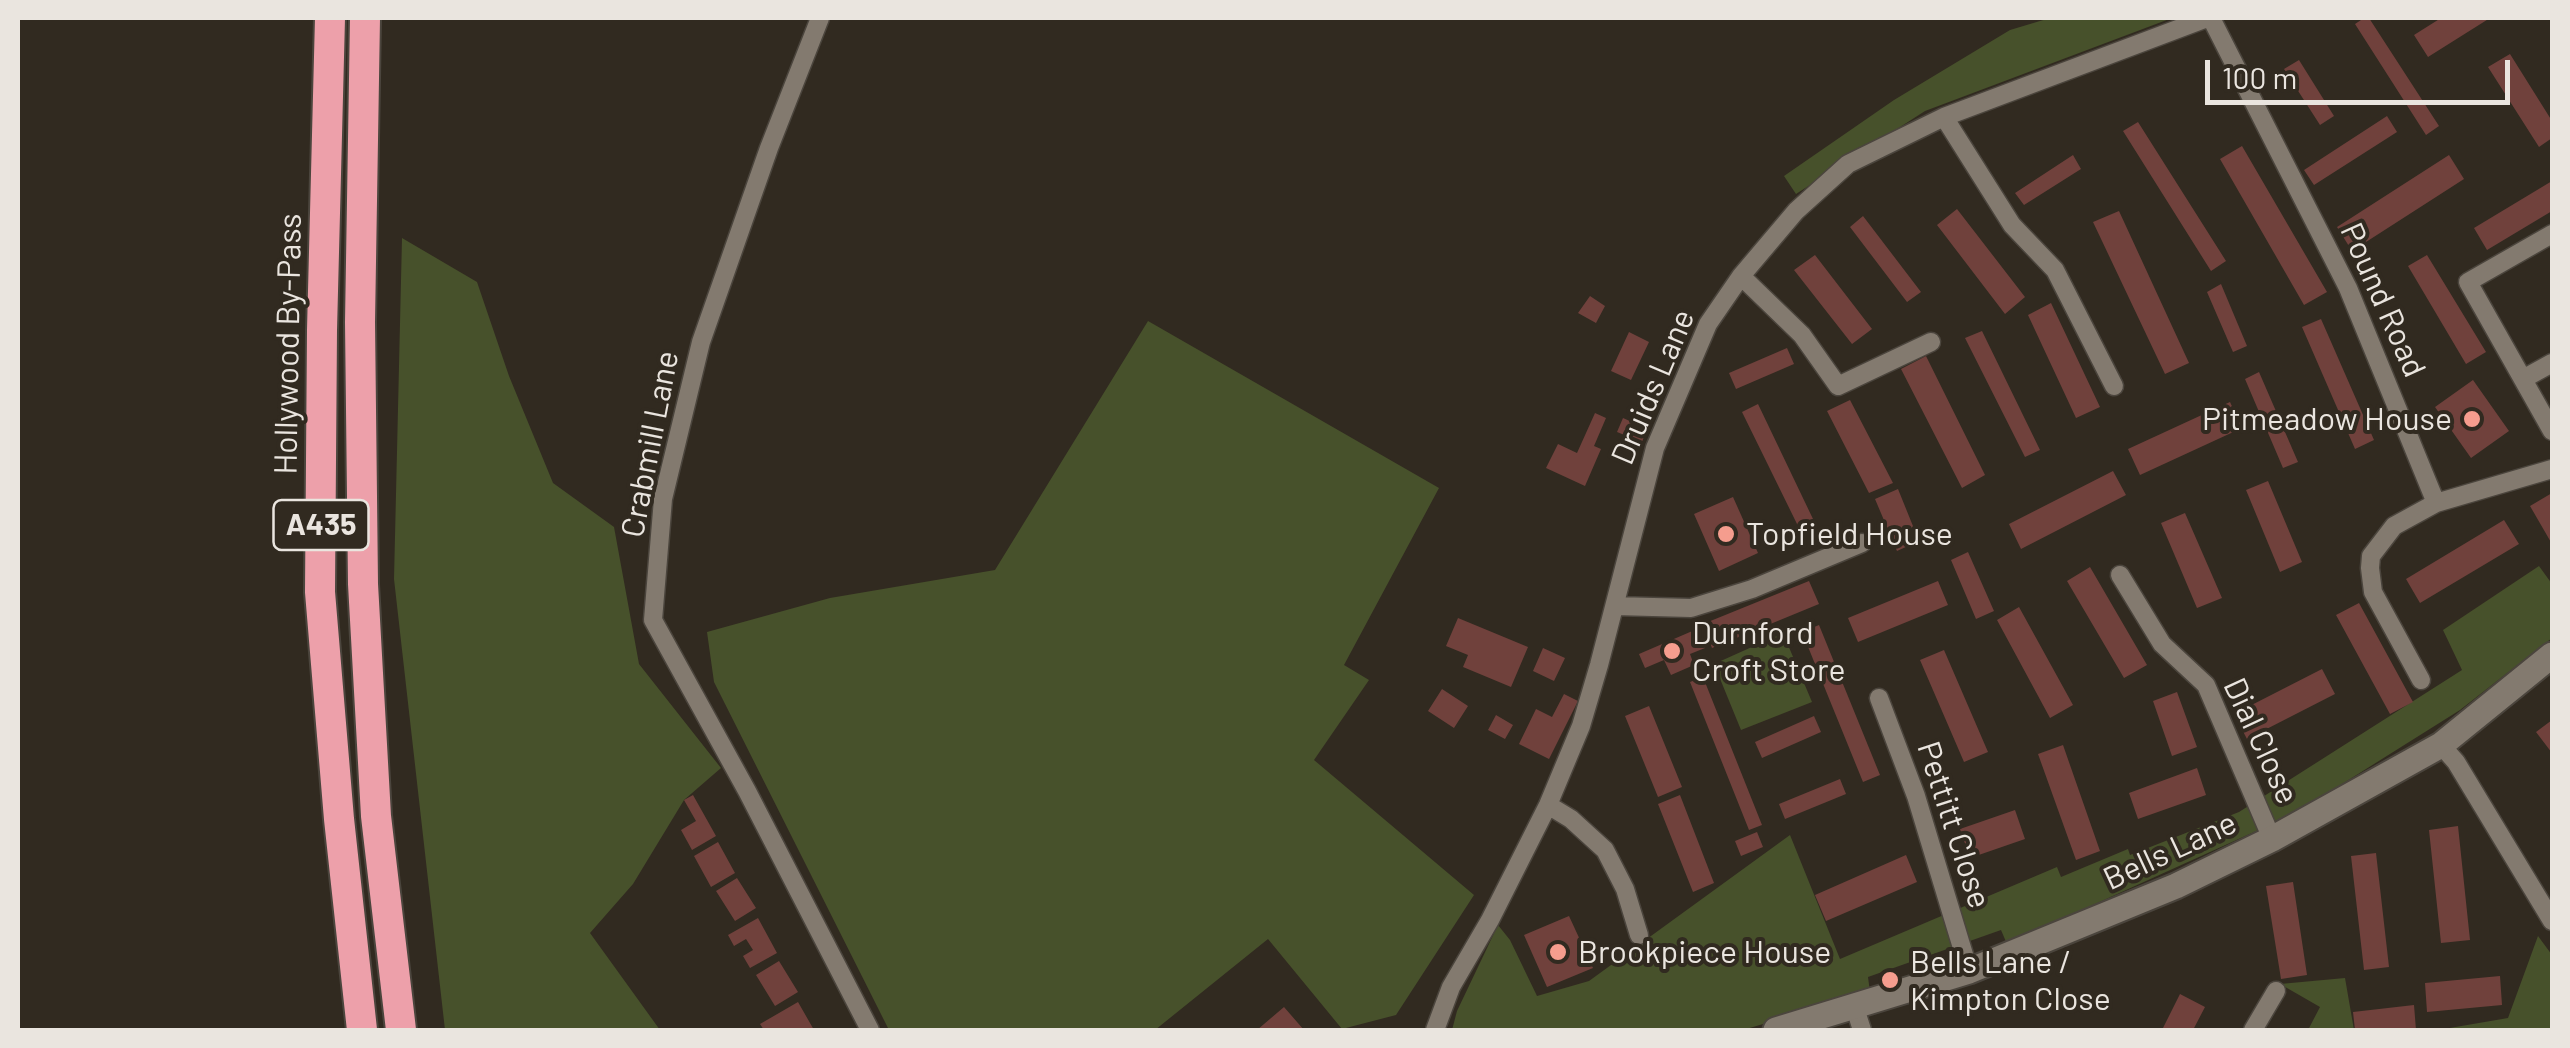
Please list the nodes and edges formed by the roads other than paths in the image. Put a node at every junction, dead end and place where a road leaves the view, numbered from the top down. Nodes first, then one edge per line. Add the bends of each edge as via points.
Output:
1 (330, 18) edge
2 (365, 18) edge
3 (820, 18) edge
4 (2209, 18) edge
5 (1944, 116) junction
6 (2552, 234) edge
7 (1741, 276) junction
8 (1932, 342) dead end
9 (2552, 363) edge
10 (2524, 379) junction
11 (2114, 386) dead end
12 (2552, 430) edge
13 (2552, 469) edge
14 (2436, 504) junction
15 (1862, 544) dead end
16 (2120, 576) dead end
17 (1615, 606) junction
18 (2552, 655) edge
19 (2420, 680) dead end
20 (1880, 698) dead end
21 (2441, 745) junction
22 (1548, 805) junction
23 (2272, 839) junction
24 (2552, 922) edge
25 (1639, 935) dead end
26 (1968, 972) junction
27 (2276, 991) dead end
28 (1858, 1019) edge
29 (362, 1030) edge
30 (401, 1030) edge
31 (870, 1030) edge
32 (1435, 1030) edge
33 (1776, 1030) edge
34 (2253, 1030) edge

1 - 29 highway, Hollywood By-Pass / A435 via 320,592
2 - 30 highway, A435 via 362,584 376,816
3 - 31 street, Crabmill Lane via 702,342 663,499 653,620
4 - 5 street, Druids Lane
4 - 14 street, Pound Road via 2348,288
5 - 7 street, Druids Lane via 1848,164 1796,211
5 - 11 street via 2012,225 2055,270
6 - 10 street via 2468,282
7 - 8 street via 1802,335 1838,386
7 - 17 street, Druids Lane via 1708,324 1654,448
9 - 10 street
10 - 12 street
13 - 14 street
14 - 19 street via 2394,526 2370,568 2373,592
15 - 17 street via 1691,608
16 - 23 street, Dial Close via 2162,644 2206,686
17 - 22 street, Druids Lane via 1581,726
18 - 21 street, Bells Lane
20 - 26 street, Pettitt Close
21 - 23 street, Bells Lane
21 - 24 street
22 - 25 street via 1605,850
22 - 32 street, Druids Lane
23 - 26 street, Bells Lane via 2092,924
26 - 28 street, Bells Lane
27 - 34 street
28 - 33 street, Bells Lane

